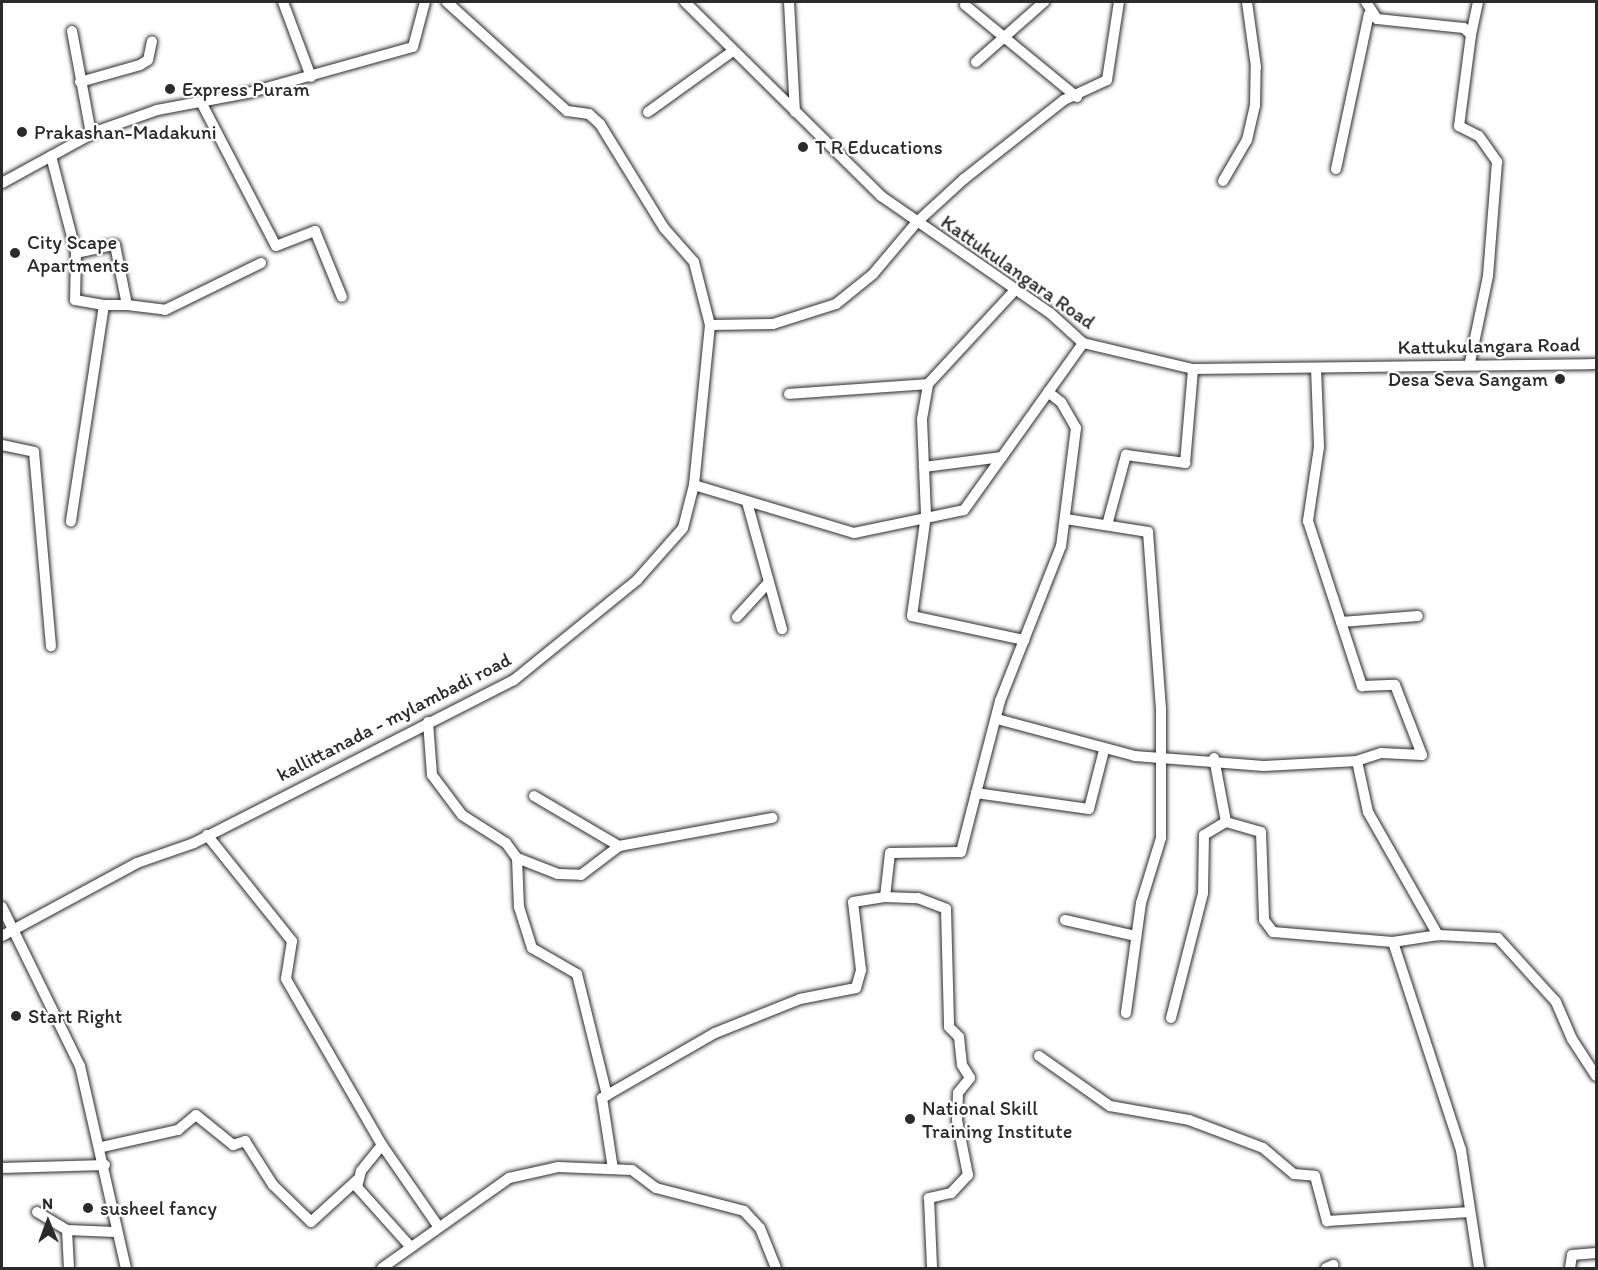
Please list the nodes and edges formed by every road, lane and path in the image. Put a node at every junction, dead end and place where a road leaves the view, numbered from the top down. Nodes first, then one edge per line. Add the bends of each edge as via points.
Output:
1 (283, 2) edge
2 (425, 2) edge
3 (447, 2) edge
4 (685, 2) edge
5 (789, 2) edge
6 (1044, 2) edge
7 (1119, 2) edge
8 (1246, 2) edge
9 (1366, 2) edge
10 (1478, 2) edge
11 (966, 5) dead end
12 (1369, 14) junction
13 (72, 31) dead end
14 (1471, 35) junction
15 (1008, 38) junction
16 (152, 41) dead end
17 (733, 51) junction
18 (976, 62) dead end
19 (311, 77) junction
20 (80, 82) junction
21 (1077, 97) junction
22 (201, 102) junction
23 (648, 112) dead end
24 (795, 112) junction
25 (91, 134) junction
26 (51, 156) junction
27 (1336, 169) dead end
28 (2, 177) edge
29 (1223, 181) dead end
30 (2, 183) edge
31 (917, 222) junction
32 (76, 253) junction
33 (261, 263) dead end
34 (1014, 291) junction
35 (342, 297) dead end
36 (104, 305) junction
37 (127, 305) junction
38 (710, 324) junction
39 (1083, 344) junction
40 (1470, 362) junction
41 (1596, 364) edge
42 (1316, 368) junction
43 (1193, 369) junction
44 (928, 384) junction
45 (1048, 392) junction
46 (789, 394) dead end
47 (2, 445) edge
48 (1002, 457) junction
49 (924, 467) junction
50 (694, 485) junction
51 (747, 502) junction
52 (926, 515) junction
53 (1066, 519) junction
54 (71, 521) dead end
55 (1107, 525) junction
56 (770, 582) junction
57 (1418, 616) dead end
58 (737, 617) dead end
59 (1341, 622) junction
60 (782, 629) dead end
61 (1024, 640) junction
62 (51, 646) dead end
63 (997, 719) junction
64 (428, 722) junction
65 (1104, 750) junction
66 (1161, 757) junction
67 (1214, 758) junction
68 (1357, 761) junction
69 (976, 793) junction
70 (534, 796) dead end
71 (772, 818) dead end
72 (1226, 822) junction
73 (207, 835) junction
74 (619, 846) junction
75 (517, 858) junction
76 (885, 897) junction
77 (2, 907) edge
78 (1065, 920) dead end
79 (6, 934) edge
80 (1438, 935) junction
81 (1136, 936) junction
82 (1394, 942) junction
83 (1126, 1013) dead end
84 (1171, 1018) dead end
85 (1040, 1056) dead end
86 (1596, 1076) edge
87 (607, 1095) junction
88 (382, 1145) junction
89 (102, 1147) junction
90 (105, 1165) junction
91 (2, 1168) edge
92 (613, 1169) junction
93 (357, 1180) junction
94 (37, 1212) dead end
95 (1470, 1212) junction
96 (438, 1226) junction
97 (67, 1230) junction
98 (115, 1232) junction
99 (410, 1246) junction
100 (1596, 1253) edge
101 (69, 1266) dead end
102 (126, 1269) edge
103 (382, 1269) edge
104 (776, 1269) edge
105 (932, 1269) edge
106 (1479, 1269) edge
107 (1570, 1269) edge

1 - 19 street
2 - 19 street via 413,46
3 - 38 street, kallittanada - mylambadi road via 567,111 590,114 600,124 664,228 694,262
4 - 17 street, Kattukulangara Road
5 - 24 street
6 - 15 street
7 - 21 street via 1107,80
8 - 29 street via 1256,67 1255,106 1247,140
9 - 12 street
10 - 14 street
11 - 15 street
12 - 14 street via 1464,28
12 - 27 street
13 - 20 street
14 - 40 street via 1459,126 1479,136 1497,162 1488,276
15 - 18 street
15 - 21 street
16 - 20 street via 148,60 140,65
17 - 23 street
17 - 24 street, Kattukulangara Road
19 - 22 street
20 - 25 street
21 - 31 street via 1064,100
22 - 25 street via 157,110
22 - 35 street via 276,246 315,231
24 - 31 street, Kattukulangara Road via 881,196
25 - 26 street
26 - 30 street
26 - 32 street
28 - 30 street
31 - 34 street, Kattukulangara Road
31 - 38 street via 873,274 836,304 773,324
32 - 36 street via 75,300
32 - 37 street via 115,245
33 - 37 street via 165,310
34 - 39 street, Kattukulangara Road
34 - 44 street
36 - 37 street
36 - 54 street
38 - 50 street, kallittanada - mylambadi road
39 - 43 street, Kattukulangara Road
39 - 45 street
40 - 41 street, Kattukulangara Road
40 - 42 street, Kattukulangara Road
42 - 43 street, Kattukulangara Road
42 - 59 street via 1319,447 1308,521
43 - 55 street via 1185,463 1126,454
44 - 46 street
44 - 49 street via 922,419
45 - 48 street
45 - 53 street via 1061,402 1076,428
47 - 62 street via 34,452
48 - 49 street
48 - 52 street via 964,510
49 - 52 street
50 - 51 street
50 - 64 street, kallittanada - mylambadi road via 683,528 638,580 514,680
51 - 52 street via 854,533
51 - 56 street
52 - 61 street via 912,616
53 - 55 street
53 - 61 street via 1061,546
55 - 66 street via 1148,532
56 - 58 street
56 - 60 street
57 - 59 street
59 - 68 street via 1362,686 1395,685 1422,755 1381,753
61 - 63 street
63 - 65 street
63 - 69 street
64 - 73 street, kallittanada - mylambadi road
64 - 75 street via 432,775 462,815 506,843
65 - 66 street
65 - 69 street via 1089,809
66 - 67 street
66 - 81 street via 1161,838
67 - 68 street via 1264,766
67 - 72 street
68 - 80 street via 1368,812
69 - 76 street via 961,852 890,853
70 - 74 street
71 - 74 street
72 - 82 street via 1261,832 1264,920 1273,932
72 - 84 street via 1204,835 1203,893
73 - 79 street, kallittanada - mylambadi road via 137,863
73 - 88 street via 292,941 286,979
74 - 75 street via 581,875 558,874
75 - 87 street via 519,907 532,948 577,974
76 - 87 street via 853,902 861,970 856,988 800,999 715,1033
76 - 105 street via 918,898 946,909 949,1027 959,1037 962,1065 970,1078 958,1093 957,1120 968,1174 951,1193 928,1198
77 - 79 street
78 - 81 street
79 - 89 street via 80,1065
80 - 82 street
80 - 86 street via 1498,938 1556,1002 1572,1039
81 - 83 street
82 - 95 street via 1461,1150
85 - 95 street via 1110,1106 1189,1120 1263,1148 1294,1174 1315,1176 1327,1221
87 - 92 street via 602,1098
88 - 93 street
88 - 96 street
89 - 90 street
89 - 93 street via 178,1130 196,1115 234,1145 245,1141 273,1185 311,1221
90 - 91 street
90 - 98 street
92 - 96 street via 558,1167 509,1178
92 - 104 street via 632,1170 656,1188 744,1211 760,1228
93 - 99 street via 357,1187
94 - 97 street
95 - 106 street
96 - 99 street
97 - 98 street
97 - 101 street
98 - 102 street
99 - 103 street
100 - 107 street via 1572,1255

